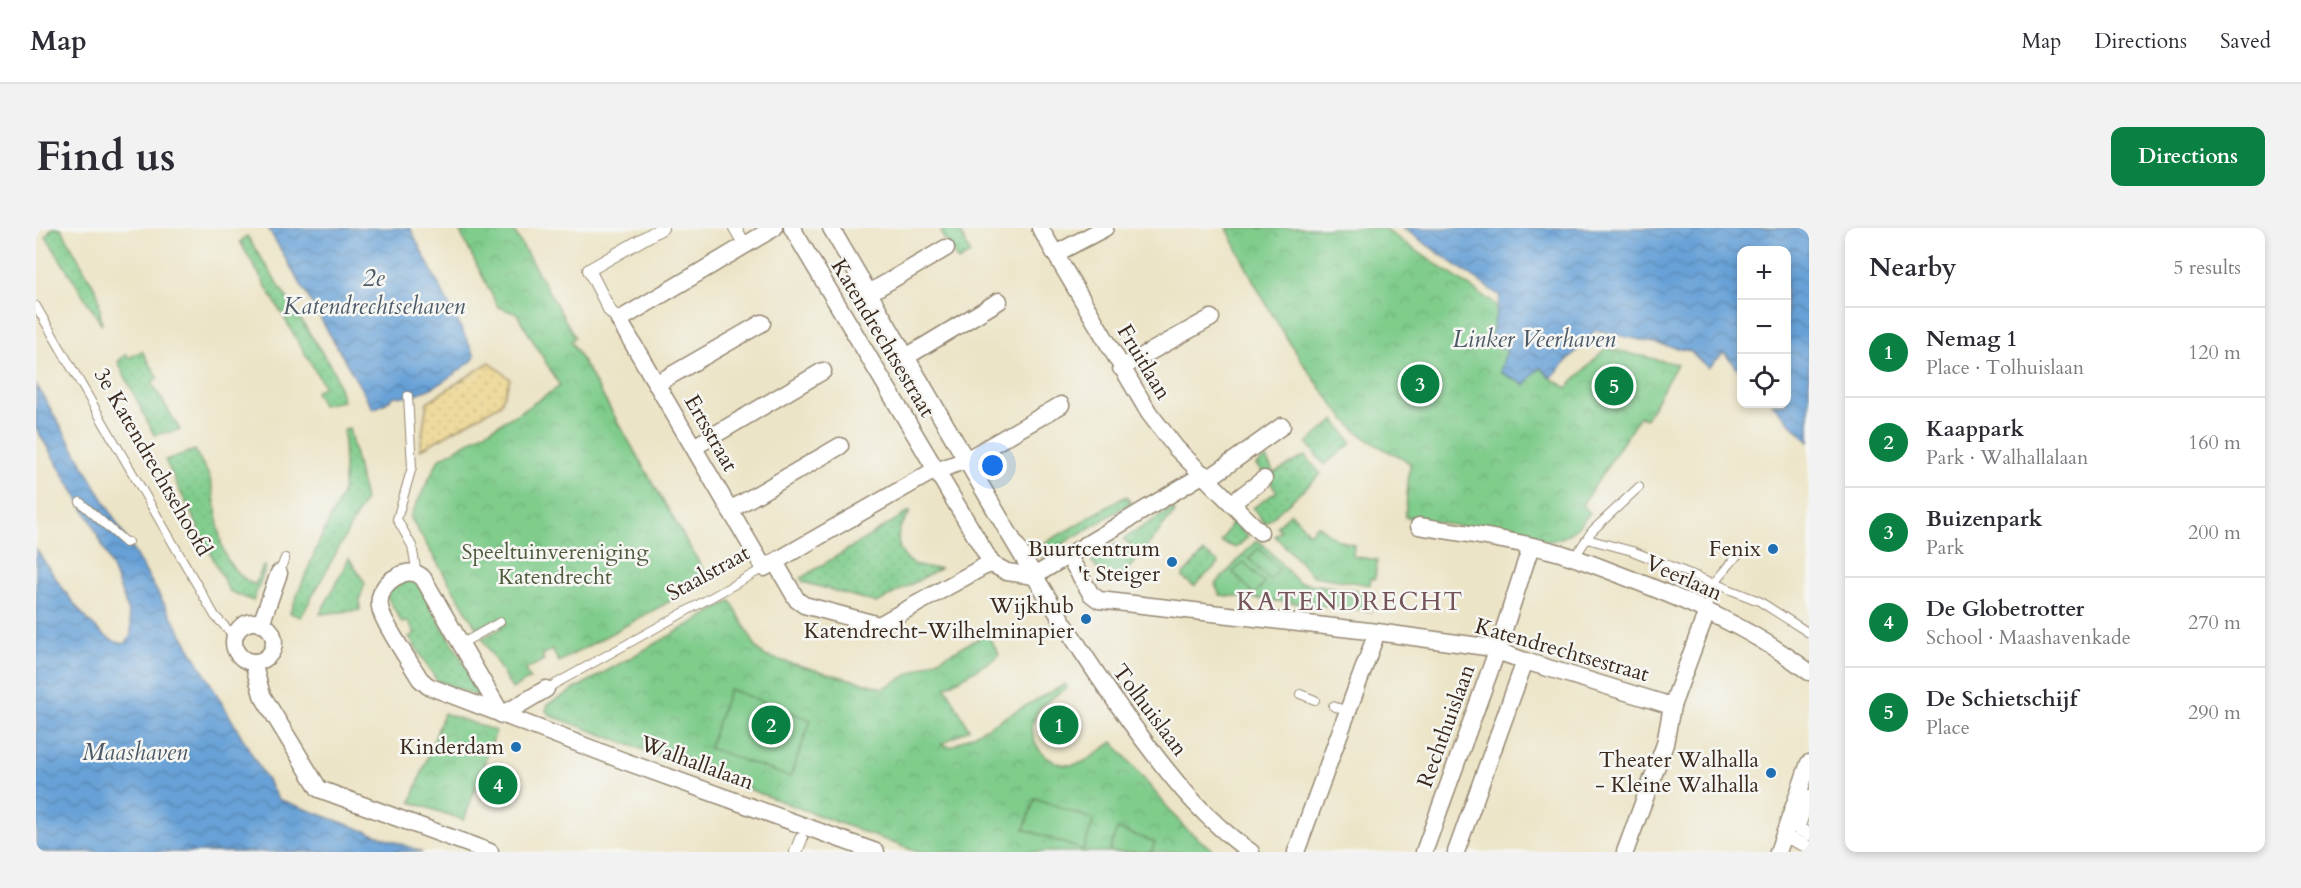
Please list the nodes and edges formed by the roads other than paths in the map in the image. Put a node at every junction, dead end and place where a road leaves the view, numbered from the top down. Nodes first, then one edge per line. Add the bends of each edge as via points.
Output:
1 (662, 228) edge
2 (735, 228) edge
3 (774, 228) edge
4 (792, 228) edge
5 (831, 228) edge
6 (1040, 228) edge
7 (1105, 228) edge
8 (745, 245) junction
9 (946, 248) dead end
10 (1055, 254) junction
11 (869, 293) junction
12 (999, 301) dead end
13 (36, 306) edge
14 (1211, 318) dead end
15 (619, 320) junction
16 (762, 323) dead end
17 (906, 357) junction
18 (1121, 368) junction
19 (823, 371) dead end
20 (657, 384) junction
21 (408, 396) dead end
22 (1061, 405) dead end
23 (1282, 426) dead end
24 (840, 446) dead end
25 (694, 447) junction
26 (966, 460) junction
27 (935, 470) junction
28 (1206, 477) junction
29 (1264, 479) dead end
30 (1639, 487) dead end
31 (80, 502) dead end
32 (1232, 503) junction
33 (730, 510) junction
34 (1419, 526) dead end
35 (1260, 532) dead end
36 (1587, 539) junction
37 (128, 542) dead end
38 (1531, 546) junction
39 (1740, 552) dead end
40 (1021, 554) junction
41 (1068, 556) junction
42 (1574, 558) junction
43 (282, 565) dead end
44 (770, 565) junction
45 (999, 568) junction
46 (417, 574) junction
47 (1034, 576) junction
48 (1713, 584) junction
49 (1707, 611) junction
50 (500, 622) dead end
51 (261, 624) junction
52 (1377, 632) junction
53 (1809, 633) edge
54 (234, 637) junction
55 (461, 644) junction
56 (1497, 651) junction
57 (1525, 661) junction
58 (253, 662) junction
59 (1809, 672) edge
60 (546, 689) joint
61 (1300, 694) dead end
62 (1315, 700) dead end
63 (1672, 706) junction
64 (502, 715) junction
65 (1809, 763) edge
66 (1809, 796) edge
67 (1809, 834) edge
68 (801, 839) dead end
69 (1781, 844) edge
70 (1809, 847) edge
71 (490, 852) edge
72 (796, 852) edge
73 (876, 852) edge
74 (1251, 852) edge
75 (1296, 852) edge
76 (1424, 852) edge
77 (1456, 852) edge
78 (1625, 852) edge

1 - 15 street via 589,270 610,311
2 - 8 street
3 - 8 street
4 - 27 street, Katendrechtsestraat
5 - 11 street, Katendrechtsestraat
6 - 10 street, Fruitlaan
7 - 10 street
8 - 15 street
9 - 11 street
10 - 18 street, Fruitlaan
11 - 17 street, Katendrechtsestraat
12 - 17 street
13 - 54 lane, 3e Katendrechtsehoofd via 218,620
14 - 18 street
15 - 20 street, Ertsstraat
16 - 20 street
17 - 26 street, Katendrechtsestraat
18 - 28 street, Fruitlaan via 1165,436
19 - 25 street
20 - 25 street, Ertsstraat
21 - 46 lane via 412,467 397,519 412,546
22 - 26 street
23 - 28 street
24 - 33 street
25 - 33 street, Ertsstraat
26 - 27 street
26 - 40 street, Katendrechtsestraat
27 - 44 street, Staalstraat
27 - 45 street, Katendrechtsestraat
28 - 32 street, Fruitlaan
28 - 41 street
29 - 32 street
30 - 36 lane
31 - 37 lane
32 - 35 street, Fruitlaan
33 - 44 street, Ertsstraat
34 - 38 street, Veerlaan
36 - 42 lane
36 - 48 lane via 1632,551
38 - 42 street, Veerlaan
38 - 56 street, Rechthuislaan
39 - 48 lane
40 - 45 street via 1014,571
40 - 47 street, Katendrechtsestraat
41 - 47 street
41 - 52 street, Katendrechtsestraat via 1091,594 1099,600
42 - 49 street, Veerlaan
43 - 51 street
44 - 45 street, Ertsstraat via 804,605 879,625 983,567
44 - 60 lane, Staalstraat
45 - 47 street
46 - 55 street via 431,589
46 - 64 street, Walhallalaan via 405,573 391,580 383,590 380,605 420,679 432,688
47 - 74 street, Tolhuislaan via 1093,671 1154,753 1212,822
48 - 49 lane
48 - 53 lane via 1759,601
49 - 59 street, Veerlaan via 1776,648
49 - 63 street
50 - 55 lane
51 - 54 street via 248,623
51 - 58 street via 272,633 274,646 266,658
52 - 56 street, Katendrechtsestraat via 1486,646
52 - 75 street via 1340,709
54 - 58 street via 238,654
55 - 64 street
56 - 57 street, Katendrechtsestraat
56 - 76 street, Rechthuislaan
57 - 63 street, Katendrechtsestraat
57 - 77 street
58 - 71 street via 262,695 319,789
60 - 64 street, Staalstraat
61 - 62 lane
63 - 78 street via 1665,744
64 - 73 street, Walhallalaan
65 - 69 street
66 - 67 street via 1798,829
68 - 72 street
69 - 70 street

